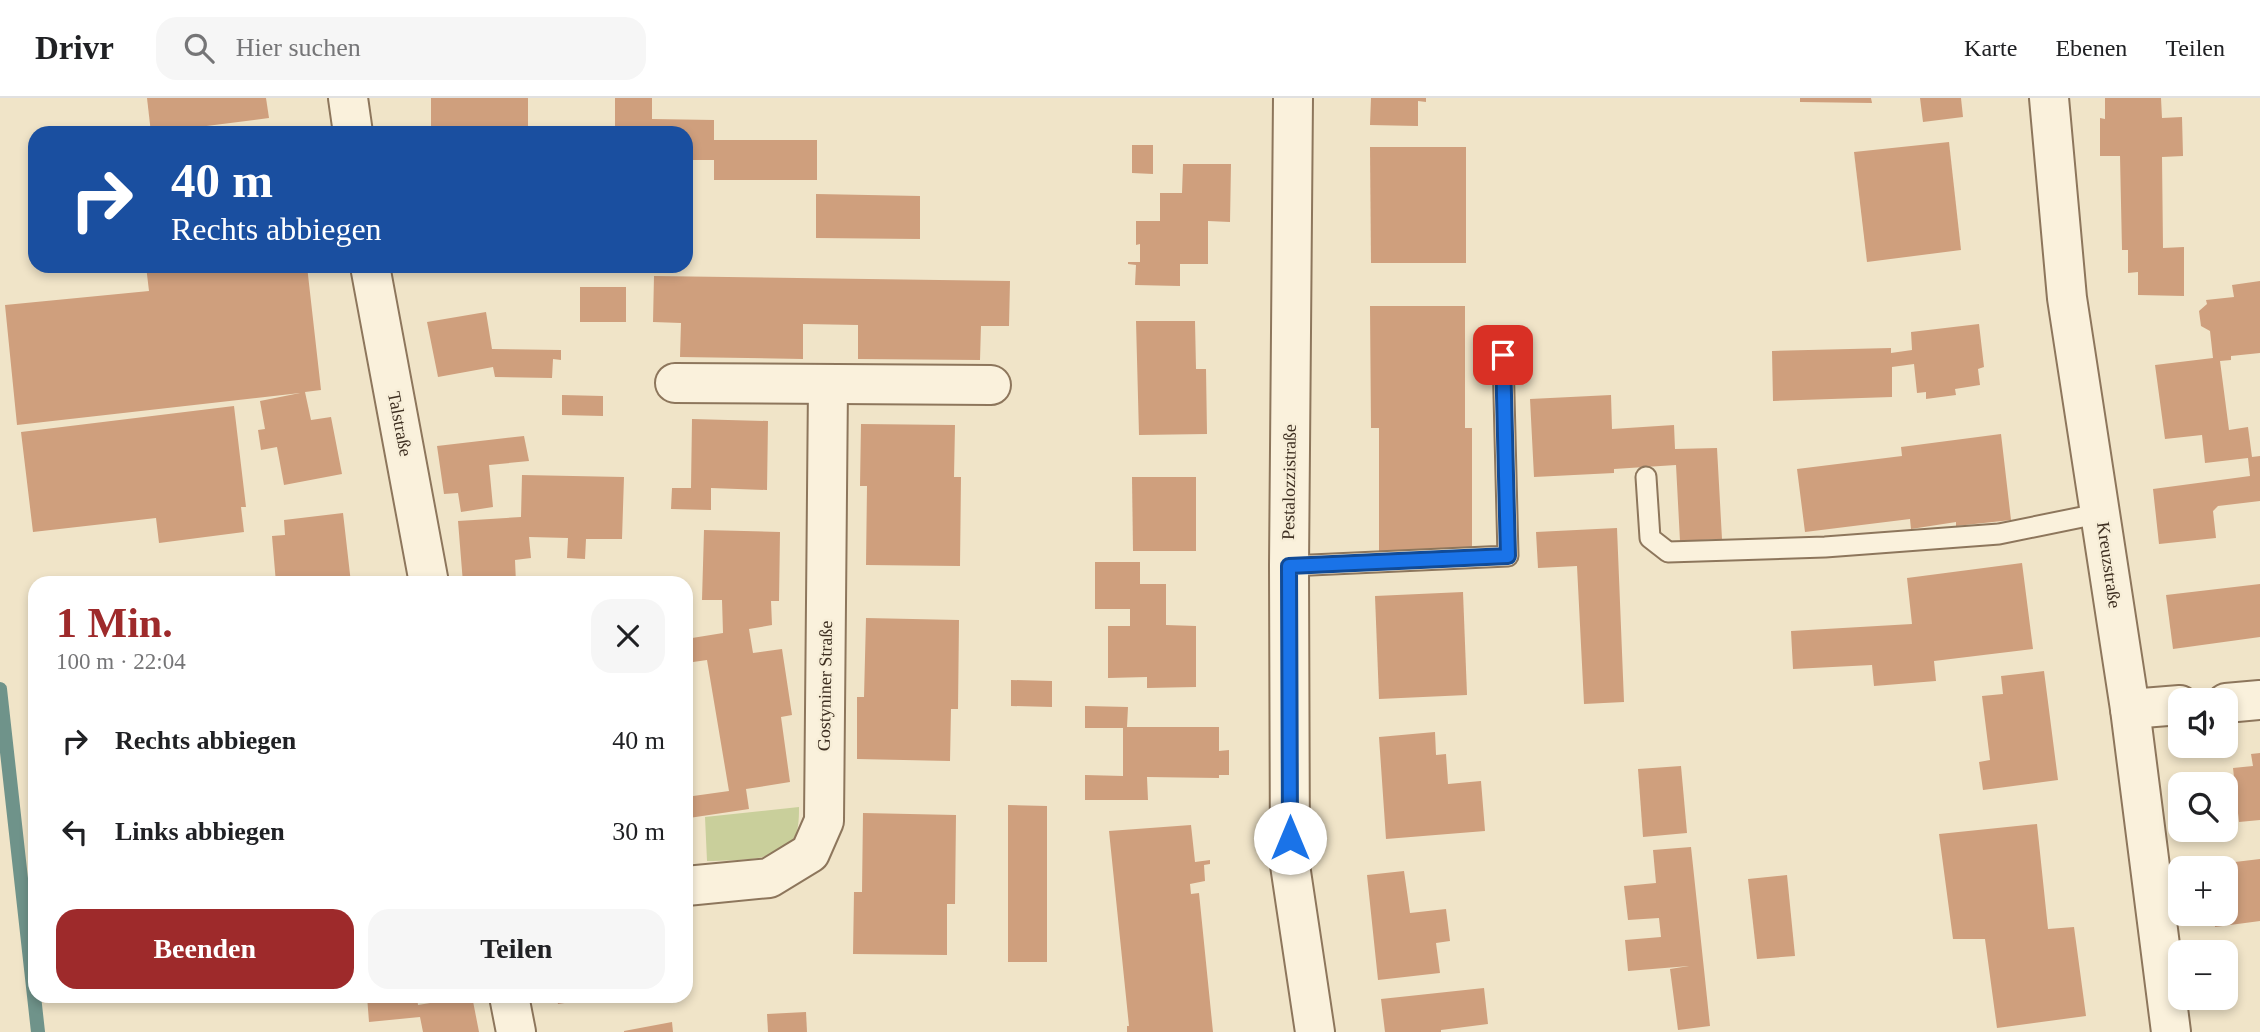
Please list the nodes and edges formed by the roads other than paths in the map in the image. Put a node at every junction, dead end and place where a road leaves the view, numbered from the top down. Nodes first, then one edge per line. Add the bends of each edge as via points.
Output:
1 (348, 98) edge
2 (1293, 98) edge
3 (2049, 98) edge
4 (352, 126) edge
5 (371, 273) edge
6 (1503, 355) dead end
7 (675, 383) dead end
8 (828, 385) junction
9 (991, 385) dead end
10 (1646, 478) dead end
11 (2102, 513) junction
12 (1289, 566) junction
13 (428, 576) edge
14 (2260, 700) edge
15 (2238, 701) edge
16 (2168, 706) edge
17 (2130, 709) junction
18 (693, 885) edge
19 (510, 1003) edge
20 (516, 1032) edge
21 (1315, 1032) edge
22 (2171, 1032) edge

1 - 4 street
2 - 12 street, Pestalozzistraße
3 - 11 street, Kreuzstraße via 2067,298
5 - 13 street, Talstraße
6 - 12 lane via 1508,556
7 - 8 street
8 - 9 street
8 - 18 street, Gostyniner Straße via 824,821 810,853 769,878
10 - 11 lane via 1650,538 1668,552 1825,547 1999,534
11 - 17 street, Kreuzstraße
12 - 21 street, Pestalozzistraße via 1290,865
14 - 15 street
16 - 17 street
17 - 22 street, Kreuzstraße
19 - 20 street

